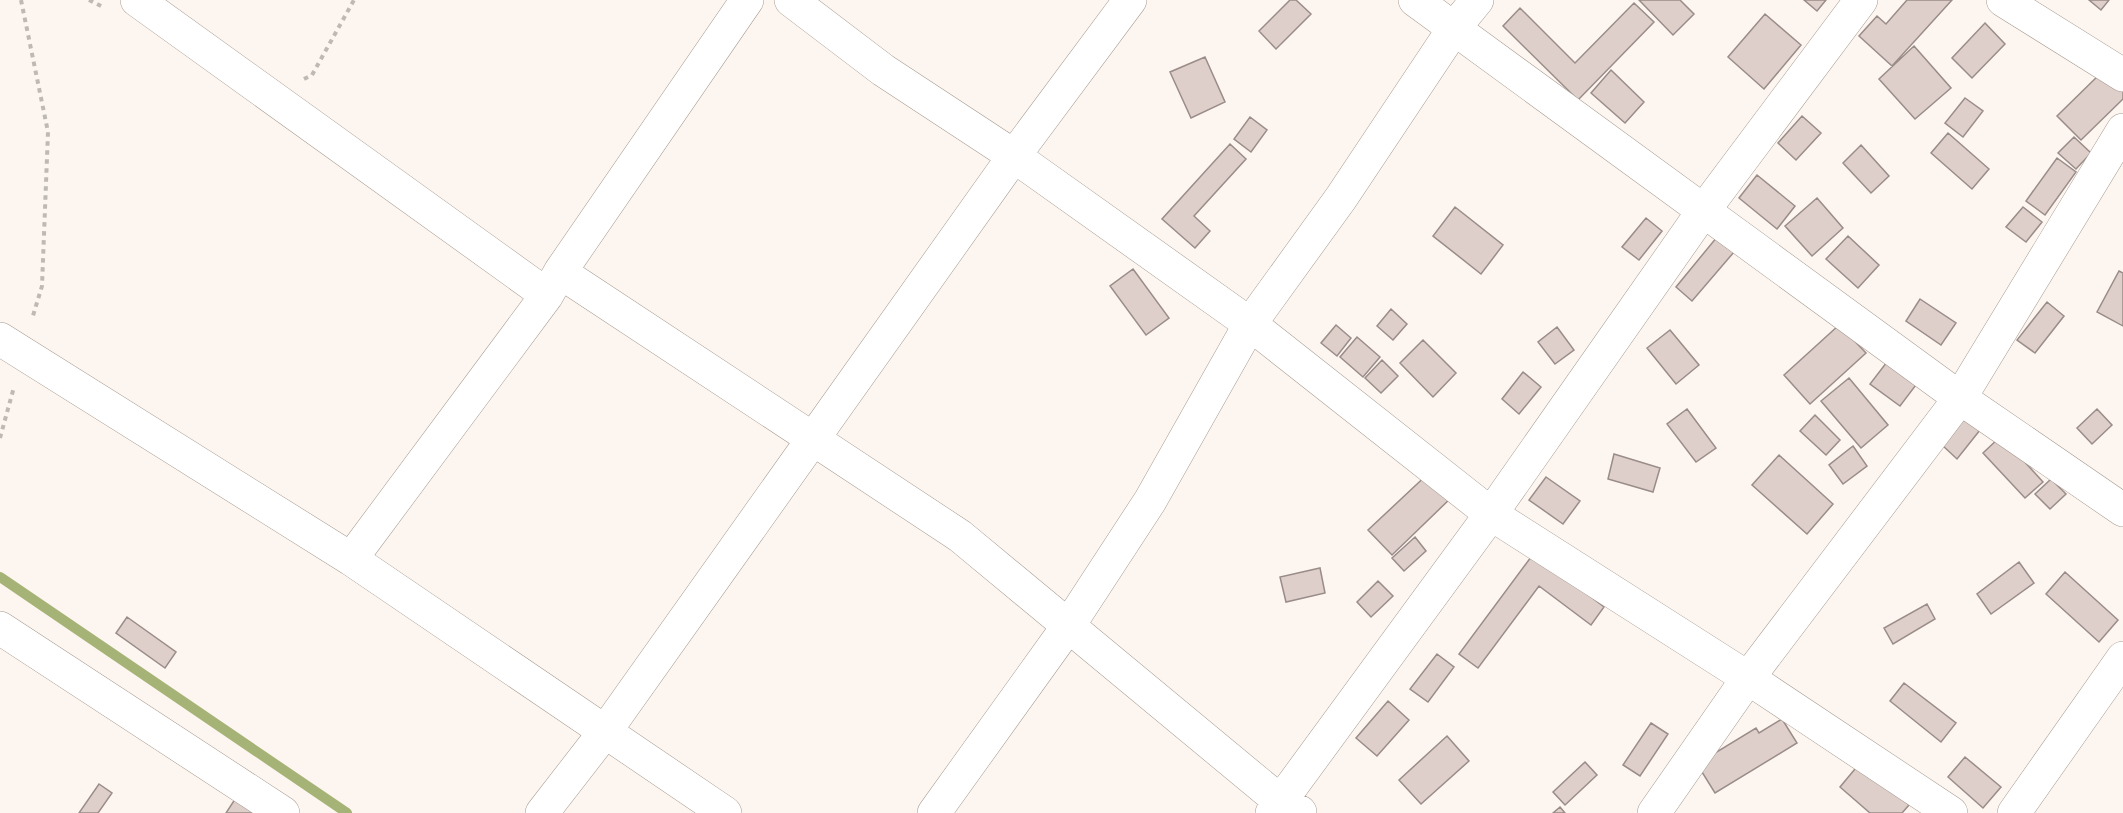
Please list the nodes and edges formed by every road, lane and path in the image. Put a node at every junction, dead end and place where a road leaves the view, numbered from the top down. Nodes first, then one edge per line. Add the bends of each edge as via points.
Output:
1 (21, 0) edge
2 (137, 0) edge
3 (747, 0) edge
4 (791, 0) edge
5 (1130, 0) edge
6 (1415, 0) edge
7 (1477, 0) edge
8 (1861, 0) edge
9 (2003, 0) edge
10 (1455, 27) junction
11 (2123, 75) edge
12 (2123, 130) edge
13 (1014, 156) junction
14 (1704, 210) junction
15 (554, 284) junction
16 (1250, 324) junction
17 (11, 347) edge
18 (1960, 398) junction
19 (0, 438) edge
20 (813, 438) junction
21 (2123, 510) edge
22 (1491, 514) junction
23 (351, 559) junction
24 (1069, 625) junction
25 (0, 628) edge
26 (2123, 658) edge
27 (1748, 678) junction
28 (604, 733) junction
29 (1285, 809) edge
30 (283, 813) edge
31 (542, 813) edge
32 (725, 813) edge
33 (934, 813) edge
34 (1654, 813) edge
35 (1951, 813) edge
36 (2013, 813) edge

1 - 17 path via 48,132 42,286
2 - 15 street
3 - 15 street
4 - 13 street via 884,70
5 - 13 street
6 - 10 street
7 - 10 street
8 - 14 street
9 - 11 street
10 - 14 street
10 - 16 street via 1341,198
12 - 18 street
13 - 16 street
13 - 20 street
14 - 18 street
14 - 22 street
15 - 20 street
15 - 23 street
16 - 22 street
16 - 24 street via 1150,501
17 - 19 path
17 - 23 street
18 - 21 street
18 - 27 street
20 - 24 street via 960,536
20 - 28 street
22 - 27 street
22 - 29 street
23 - 28 street
24 - 29 street
24 - 33 street
25 - 30 street
26 - 36 street
27 - 34 street
27 - 35 street
28 - 31 street
28 - 32 street

